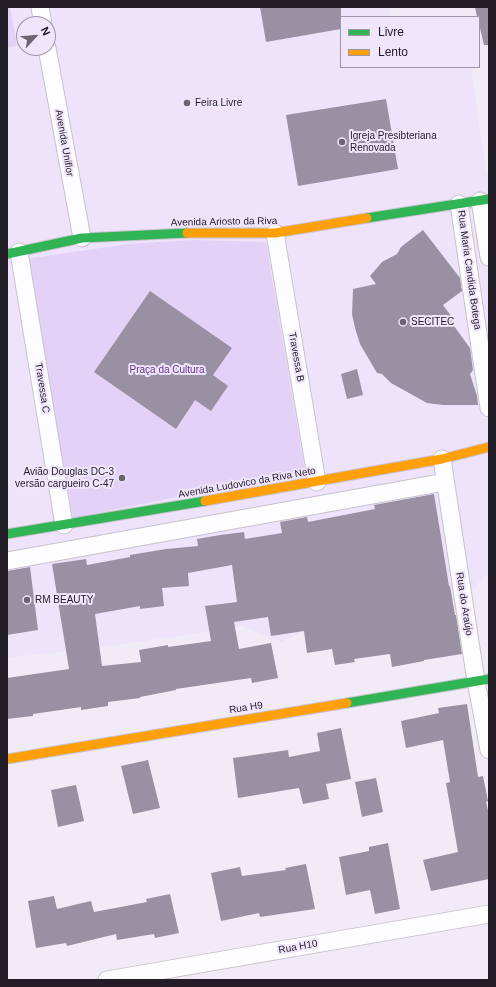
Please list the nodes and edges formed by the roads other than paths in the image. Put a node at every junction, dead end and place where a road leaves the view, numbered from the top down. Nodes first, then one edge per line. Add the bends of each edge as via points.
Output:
1 (48, 56) edge
2 (484, 200) edge
3 (459, 204) junction
4 (275, 233) junction
5 (82, 238) junction
6 (13, 253) edge
7 (489, 258) edge
8 (482, 310) edge
9 (489, 408) edge
10 (489, 447) edge
11 (442, 459) junction
12 (317, 482) junction
13 (445, 482) junction
14 (64, 525) junction
15 (7, 534) edge
16 (7, 561) edge
17 (483, 680) edge
18 (489, 750) edge
19 (7, 759) edge
20 (489, 914) edge
21 (107, 980) edge

1 - 5 street, Avenida Uniflor
2 - 3 street, Avenida Ariosto da Riva
2 - 7 street, Rua Maria Candida Botega
3 - 4 street, Avenida Ariosto da Riva
3 - 8 street, Rua Maria Candida Botega
4 - 5 street, Avenida Ariosto da Riva via 197,232
4 - 12 street, Travessa B
5 - 6 street, Avenida Ariosto da Riva
6 - 14 street, Travessa C
8 - 9 street, Rua Maria Candida Botega
10 - 11 street, Avenida Ludovico da Riva Neto
11 - 12 street, Avenida Ludovico da Riva Neto
11 - 13 street, Rua do Araújo
12 - 14 street, Avenida Ludovico da Riva Neto
13 - 16 street
13 - 17 street, Rua do Araújo
14 - 15 street, Avenida Ludovico da Riva Neto
17 - 18 street, Rua do Araújo
17 - 19 street, Rua H9
20 - 21 street, Rua H10

